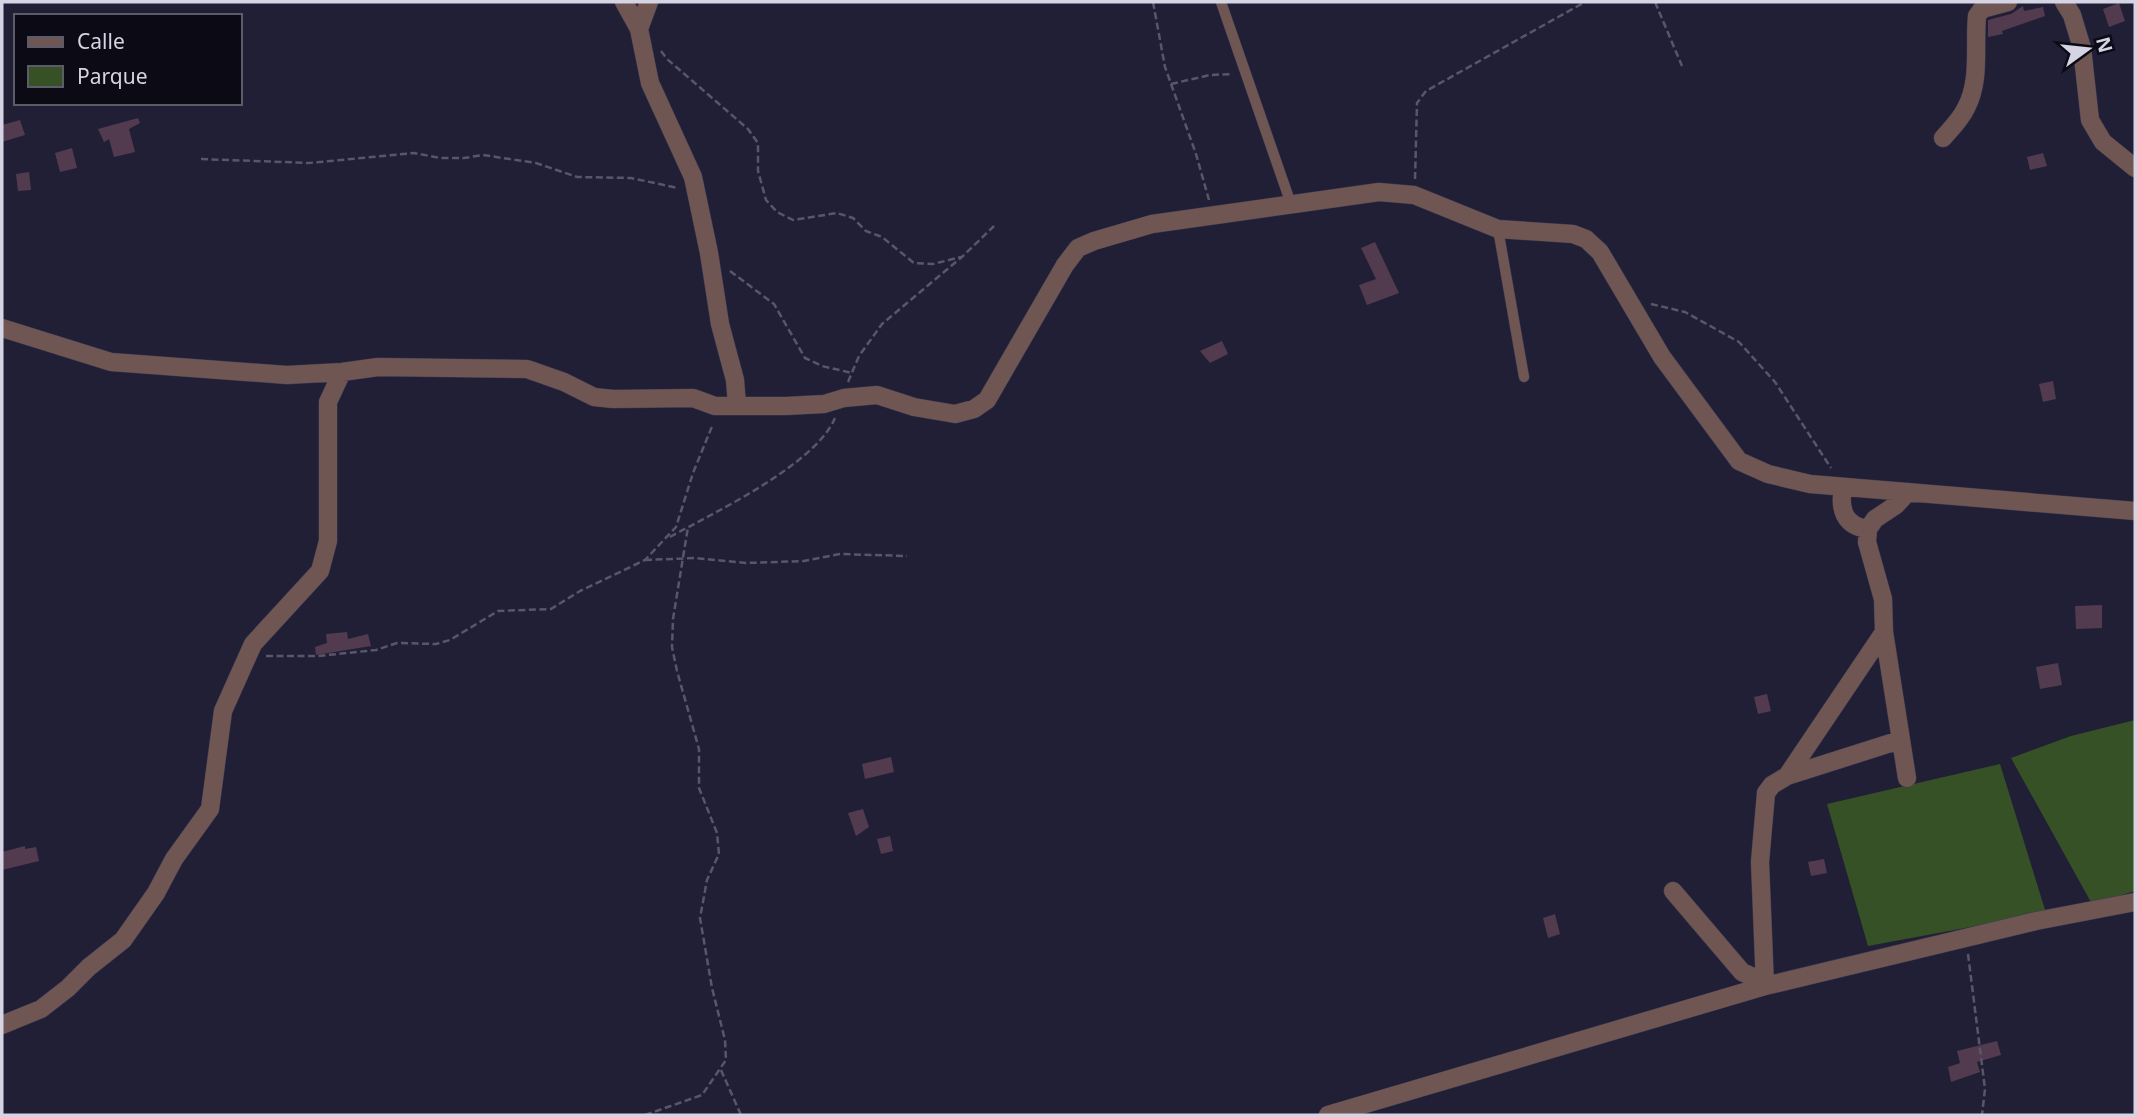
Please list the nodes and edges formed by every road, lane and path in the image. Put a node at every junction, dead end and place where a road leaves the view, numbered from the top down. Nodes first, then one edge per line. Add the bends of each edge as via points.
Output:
1 (624, 2) edge
2 (649, 2) edge
3 (1153, 2) edge
4 (1221, 2) edge
5 (1585, 2) edge
6 (1655, 2) edge
7 (2008, 2) edge
8 (2064, 2) edge
9 (639, 29) junction
10 (661, 50) dead end
11 (1682, 66) dead end
12 (1246, 74) junction
13 (1171, 84) junction
14 (1943, 138) dead end
15 (201, 159) dead end
16 (2135, 168) edge
17 (695, 191) junction
18 (1414, 195) junction
19 (1291, 204) junction
20 (1213, 215) junction
21 (1498, 229) junction
22 (709, 253) junction
23 (963, 256) dead end
24 (1628, 299) junction
25 (2, 328) edge
26 (342, 372) junction
27 (852, 373) dead end
28 (1524, 377) dead end
29 (737, 405) junction
30 (1843, 487) junction
31 (1908, 492) junction
32 (2135, 512) edge
33 (688, 527) dead end
34 (1868, 529) junction
35 (907, 556) dead end
36 (682, 558) junction
37 (645, 560) junction
38 (1884, 632) junction
39 (247, 658) junction
40 (1900, 740) junction
41 (1787, 776) junction
42 (1907, 778) dead end
43 (1673, 891) dead end
44 (2135, 902) edge
45 (1966, 937) junction
46 (1765, 981) junction
47 (2, 1024) edge
48 (721, 1070) junction
49 (645, 1115) edge
50 (741, 1115) edge
51 (1328, 1115) edge
52 (1982, 1115) edge

1 - 9 street
2 - 9 street
3 - 13 path
4 - 12 lane
5 - 18 path via 1426,91 1417,103
6 - 11 path
7 - 14 street via 1982,9 1977,16 1972,95
8 - 16 street via 2082,48 2090,120 2103,142
9 - 17 street via 650,83 688,163
10 - 23 path via 758,143 758,171 766,200 777,212 793,220 837,213 853,218 914,263 933,264
12 - 13 path via 1210,75
12 - 19 lane
13 - 20 path
15 - 17 path via 309,163 414,153 452,158 483,155 513,158 577,177 631,178
17 - 22 street
18 - 19 street via 1379,192
18 - 21 street
19 - 20 street
20 - 29 street via 1152,224 1078,248 987,400 974,409 955,414 877,395 824,404
21 - 24 street via 1573,234 1586,239 1600,252
21 - 28 lane
22 - 27 path via 774,304 805,358
22 - 29 street
24 - 30 path via 1685,312 1739,342 1775,382
24 - 30 street via 1662,357 1739,461 1768,474
25 - 26 street via 111,362 287,375
26 - 29 street via 378,367 527,369 594,397 692,398 715,406
26 - 39 street via 328,402 328,541 320,571 253,644
29 - 37 path via 716,419 708,432 676,527
30 - 31 street
30 - 34 street via 1840,501 1850,522
31 - 32 street
31 - 34 street
33 - 36 path
34 - 38 street via 1867,542 1883,599
35 - 36 path via 840,554 804,561 746,563
36 - 37 path
36 - 48 path via 672,647 699,749 699,788 717,833 719,854 707,880 701,918 725,1040 726,1060
37 - 39 path via 551,608 498,611 436,644 397,643 318,656
38 - 40 street
38 - 41 street
39 - 47 street via 223,711 210,809 156,892 122,940 68,988 41,1009
40 - 41 street
40 - 42 street
41 - 46 street via 1772,785 1764,802 1760,862
43 - 46 street via 1742,972
44 - 45 street
45 - 46 street
45 - 52 path via 1985,1089
46 - 51 street
48 - 49 path via 702,1095
48 - 50 path

